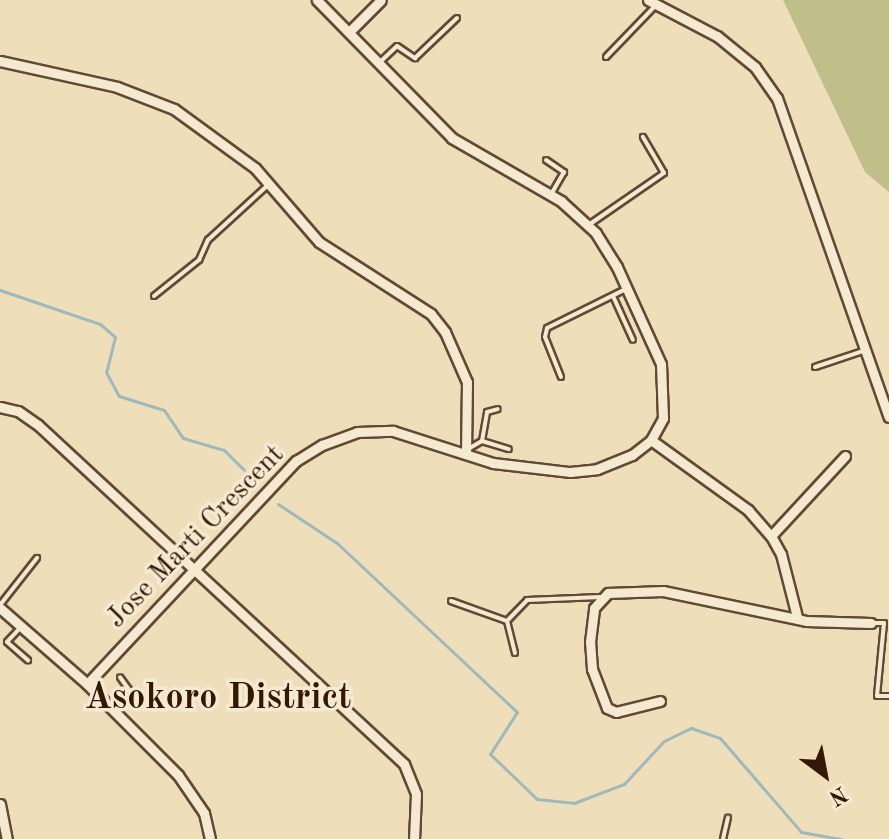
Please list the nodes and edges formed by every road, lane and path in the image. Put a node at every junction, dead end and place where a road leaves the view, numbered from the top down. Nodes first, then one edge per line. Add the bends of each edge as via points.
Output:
1 (317, 0) edge
2 (381, 0) edge
3 (653, 2) edge
4 (457, 18) dead end
5 (351, 30) junction
6 (606, 57) dead end
7 (0, 61) edge
8 (380, 62) junction
9 (643, 137) dead end
10 (546, 160) dead end
11 (270, 184) junction
12 (551, 196) junction
13 (588, 225) junction
14 (627, 289) junction
15 (154, 296) dead end
16 (613, 296) junction
17 (633, 340) dead end
18 (865, 350) junction
19 (815, 367) dead end
20 (561, 377) dead end
21 (0, 407) edge
22 (498, 409) dead end
23 (889, 417) edge
24 (651, 440) junction
25 (482, 441) junction
26 (509, 449) dead end
27 (466, 452) junction
28 (845, 456) dead end
29 (771, 536) junction
30 (37, 558) dead end
31 (196, 567) junction
32 (601, 597) junction
33 (451, 601) dead end
34 (0, 607) edge
35 (797, 617) junction
36 (507, 621) junction
37 (871, 623) joint
38 (22, 626) junction
39 (515, 653) dead end
40 (881, 654) junction
41 (889, 656) edge
42 (28, 660) dead end
43 (120, 677) dead end
44 (87, 684) junction
45 (889, 696) edge
46 (660, 701) dead end
47 (112, 709) junction
48 (0, 804) edge
49 (728, 818) dead end
50 (7, 839) edge
51 (210, 839) edge
52 (414, 839) edge
53 (723, 839) edge

1 - 5 street
2 - 5 street
3 - 6 lane
3 - 18 street via 695,20 743,56 777,98
4 - 8 lane via 415,58 399,46
5 - 8 street
7 - 11 street via 117,87 174,109 224,141
8 - 12 street via 473,154
9 - 13 lane via 664,173
10 - 12 lane via 564,172
11 - 15 lane via 208,240 199,260
11 - 27 street via 319,242 408,296 445,332 470,402
12 - 13 street
13 - 14 street
14 - 16 lane
14 - 24 street via 661,364 666,395 663,418
16 - 17 lane
16 - 20 lane via 545,332
18 - 19 lane
18 - 23 street
21 - 31 street via 18,411 38,425
22 - 25 lane via 487,412
24 - 27 street, Jose Marti Crescent via 616,463 570,472 506,465
24 - 29 street via 748,510
25 - 26 lane
25 - 27 lane
27 - 31 street, Jose Marti Crescent via 393,431 357,432 322,445 296,461
28 - 29 street
29 - 35 street
30 - 34 lane
31 - 44 street, Jose Marti Crescent
31 - 52 street via 404,764 416,794
32 - 35 street via 663,591 739,611
32 - 36 lane via 527,600
32 - 46 street via 594,608 590,642 592,669 607,708 616,712
33 - 36 lane
34 - 38 street
35 - 37 street
36 - 39 lane
37 - 40 lane via 884,623
38 - 42 lane via 7,642
38 - 44 street
40 - 41 lane
40 - 45 lane via 877,696
43 - 47 lane via 129,693
44 - 47 street
47 - 51 street via 178,775 204,813
48 - 50 street
49 - 53 lane

